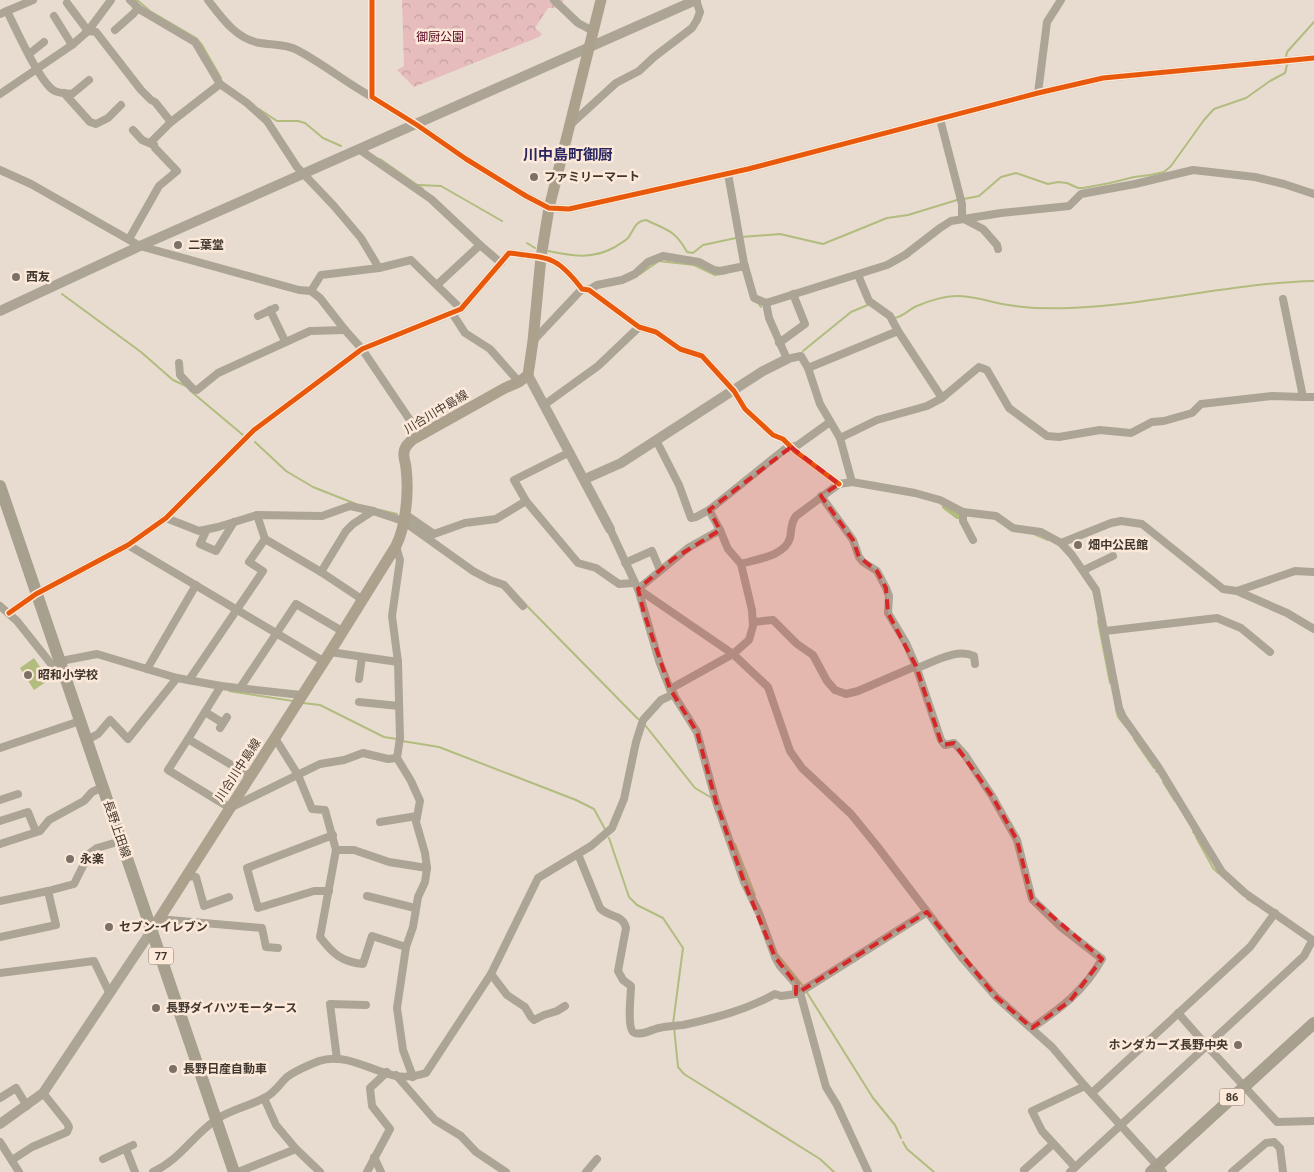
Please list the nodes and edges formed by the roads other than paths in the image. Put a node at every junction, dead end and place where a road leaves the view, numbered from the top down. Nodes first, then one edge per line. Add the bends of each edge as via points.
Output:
1 (33, 0) edge
2 (111, 0) edge
3 (130, 0) edge
4 (208, 0) edge
5 (372, 0) edge
6 (554, 0) edge
7 (601, 0) edge
8 (696, 0) edge
9 (1062, 0) edge
10 (67, 3) dead end
11 (138, 8) junction
12 (4, 13) edge
13 (54, 16) dead end
14 (115, 30) dead end
15 (88, 31) junction
16 (593, 31) junction
17 (44, 42) dead end
18 (72, 45) junction
19 (589, 47) junction
20 (29, 54) junction
21 (1314, 58) edge
22 (37, 68) junction
23 (89, 80) dead end
24 (220, 84) junction
25 (64, 93) junction
26 (1038, 93) junction
27 (0, 94) edge
28 (372, 97) junction
29 (121, 105) dead end
30 (940, 119) junction
31 (171, 122) junction
32 (417, 125) junction
33 (570, 126) junction
34 (133, 130) dead end
35 (154, 145) junction
36 (360, 150) junction
37 (0, 170) edge
38 (728, 174) junction
39 (304, 175) junction
40 (1314, 194) edge
41 (549, 208) junction
42 (962, 218) junction
43 (128, 239) junction
44 (480, 245) junction
45 (140, 246) junction
46 (998, 249) dead end
47 (541, 257) junction
48 (501, 262) junction
49 (745, 266) junction
50 (379, 268) junction
51 (858, 275) junction
52 (438, 284) junction
53 (585, 289) junction
54 (311, 291) junction
55 (793, 294) junction
56 (1283, 299) dead end
57 (766, 303) junction
58 (461, 309) junction
59 (0, 311) edge
60 (452, 313) junction
61 (258, 316) dead end
62 (639, 326) junction
63 (345, 330) junction
64 (898, 331) junction
65 (285, 341) junction
66 (533, 341) junction
67 (779, 343) junction
68 (362, 349) junction
69 (787, 360) junction
70 (180, 363) dead end
71 (808, 368) junction
72 (523, 378) junction
73 (734, 391) junction
74 (1303, 397) junction
75 (1314, 397) edge
76 (942, 398) junction
77 (544, 405) junction
78 (830, 422) junction
79 (420, 435) junction
80 (840, 438) junction
81 (656, 440) junction
82 (791, 447) junction
83 (570, 452) junction
84 (585, 479) junction
85 (852, 482) junction
86 (839, 484) junction
87 (0, 486) edge
88 (821, 496) junction
89 (526, 501) junction
90 (709, 510) junction
91 (373, 511) junction
92 (963, 512) junction
93 (258, 515) junction
94 (166, 518) junction
95 (404, 518) junction
96 (234, 522) junction
97 (610, 528) joint
98 (720, 530) junction
99 (206, 531) junction
100 (265, 539) junction
101 (973, 540) dead end
102 (1061, 544) junction
103 (128, 545) junction
104 (396, 546) junction
105 (1113, 556) dead end
106 (625, 563) junction
107 (741, 564) junction
108 (660, 570) junction
109 (1084, 570) junction
110 (321, 572) junction
111 (1314, 572) edge
112 (196, 584) junction
113 (636, 586) junction
114 (1237, 591) junction
115 (36, 594) junction
116 (362, 600) junction
117 (0, 606) edge
118 (523, 606) dead end
119 (237, 610) junction
120 (9, 613) junction
121 (753, 622) junction
122 (1314, 629) edge
123 (342, 631) junction
124 (1105, 632) junction
125 (276, 633) junction
126 (330, 652) junction
127 (1270, 652) dead end
128 (733, 654) junction
129 (362, 657) junction
130 (61, 661) junction
131 (323, 661) junction
132 (398, 662) junction
133 (975, 664) dead end
134 (916, 667) junction
135 (147, 668) junction
136 (177, 678) junction
137 (359, 679) dead end
138 (189, 680) junction
139 (221, 686) junction
140 (240, 688) junction
141 (672, 691) junction
142 (301, 696) junction
143 (359, 702) dead end
144 (399, 706) junction
145 (205, 712) junction
146 (80, 721) junction
147 (223, 723) dead end
148 (275, 738) junction
149 (188, 739) junction
150 (87, 740) junction
151 (0, 748) edge
152 (397, 758) junction
153 (298, 775) junction
154 (250, 776) junction
155 (103, 787) junction
156 (18, 794) dead end
157 (0, 800) edge
158 (230, 808) junction
159 (417, 816) junction
160 (0, 821) edge
161 (380, 822) dead end
162 (36, 832) junction
163 (333, 835) junction
164 (121, 841) junction
165 (0, 844) edge
166 (336, 850) junction
167 (578, 854) junction
168 (427, 868) junction
169 (187, 876) junction
170 (48, 891) junction
171 (329, 891) junction
172 (367, 896) dead end
173 (229, 897) dead end
174 (0, 901) edge
175 (415, 908) junction
176 (926, 912) junction
177 (1275, 913) junction
178 (155, 924) junction
179 (0, 937) edge
180 (1313, 941) edge
181 (406, 947) junction
182 (278, 948) dead end
183 (0, 973) edge
184 (491, 974) junction
185 (109, 992) junction
186 (798, 993) junction
187 (366, 1005) dead end
188 (564, 1006) dead end
189 (1178, 1013) junction
190 (1313, 1024) edge
191 (1032, 1028) junction
192 (1207, 1046) junction
193 (337, 1060) junction
194 (387, 1072) junction
195 (396, 1076) junction
196 (412, 1077) junction
197 (1085, 1086) junction
198 (1244, 1086) junction
199 (43, 1093) junction
200 (1092, 1093) junction
201 (0, 1098) edge
202 (264, 1098) junction
203 (27, 1106) junction
204 (216, 1119) junction
205 (1314, 1121) edge
206 (1, 1122) edge
207 (1120, 1125) junction
208 (0, 1142) edge
209 (1053, 1144) junction
210 (296, 1149) junction
211 (374, 1157) junction
212 (103, 1159) dead end
213 (597, 1159) dead end
214 (12, 1160) junction
215 (1024, 1170) dead end
216 (1072, 1170) edge
217 (1157, 1170) edge
218 (20, 1172) edge
219 (135, 1172) edge
220 (152, 1172) edge
221 (234, 1172) edge
222 (238, 1172) edge
223 (320, 1172) edge
224 (367, 1172) edge
225 (381, 1172) edge
226 (506, 1172) edge
227 (586, 1172) edge
228 (868, 1172) edge
229 (1232, 1172) edge
230 (1283, 1172) edge

1 - 12 street
2 - 15 street
3 - 11 street
4 - 28 street via 241,36 296,49
5 - 28 street
6 - 16 street via 578,23
7 - 16 main road
8 - 19 street
8 - 33 street via 700,12 692,28 639,71 616,83
9 - 26 street via 1046,22
10 - 15 street
11 - 14 street
11 - 24 street via 195,42
12 - 20 street
13 - 18 street
15 - 18 street
15 - 31 street via 96,32 141,90
16 - 19 main road
17 - 20 street
18 - 22 street
19 - 32 street
19 - 33 main road
20 - 22 street
21 - 26 street via 1103,78
22 - 25 street via 53,90
22 - 27 street
23 - 25 street via 72,94
24 - 31 street
24 - 39 street via 267,121
25 - 29 street via 90,122 96,124
26 - 30 street
28 - 32 street
30 - 38 street
30 - 42 street via 962,204
31 - 35 street via 152,141
32 - 36 street
32 - 41 street via 466,159
33 - 41 main road
34 - 35 street via 142,140
35 - 43 street via 177,172 159,186
36 - 39 street
36 - 44 street via 424,193
37 - 43 street
38 - 41 street via 568,209
38 - 49 street
39 - 45 street
39 - 50 street via 361,238
40 - 42 street via 1255,177 1193,170 1081,194 1069,206
41 - 47 main road
42 - 46 street via 983,229
42 - 51 street via 940,228 905,255
43 - 45 street
44 - 48 street
44 - 52 street
45 - 54 street
45 - 59 street
47 - 48 street via 509,253
47 - 53 street via 562,265
47 - 66 main road
48 - 58 street
49 - 53 street via 720,271 699,262 663,256 622,280
49 - 57 street via 754,298
50 - 52 street via 411,260
50 - 54 street via 321,275
51 - 55 street
51 - 64 street via 870,301 890,316
52 - 58 street
53 - 62 street
53 - 66 street
54 - 63 street
55 - 57 street
55 - 67 street via 805,324
56 - 74 street
57 - 67 street via 768,318
58 - 60 street
60 - 68 street
60 - 72 street via 465,333 490,349
61 - 65 street via 273,309
62 - 73 street via 656,332 680,349 702,356
62 - 77 street via 598,366
63 - 65 street via 310,330
63 - 68 street
64 - 71 street
64 - 76 street
65 - 70 street via 218,373 197,390 180,375
66 - 72 main road
67 - 69 street
68 - 79 street
68 - 94 street via 254,430
69 - 71 street via 801,356
69 - 73 street via 762,371
71 - 78 street
72 - 77 street
72 - 79 main road, 川合川中島線
73 - 81 street
73 - 82 street via 745,408
74 - 75 street
74 - 76 street via 1272,396 1201,404 1192,413 1152,422 1131,432 1100,430 1059,437 1047,436 1009,408 987,370 979,367
76 - 80 street via 928,406 878,420
77 - 83 street
78 - 80 street
78 - 82 street
79 - 95 main road, 川合川中島線 via 406,447 404,454
80 - 85 street
81 - 84 street via 621,463
81 - 90 street via 679,485 691,518
82 - 86 street
82 - 90 street
83 - 84 street
83 - 89 street via 514,480
84 - 97 street
85 - 86 street
85 - 92 street via 915,493 940,500
86 - 88 street
87 - 115 main road, 長野上田線 / 77
88 - 107 street via 792,521 787,547
88 - 134 street via 854,540 859,557 877,571 889,596 888,613
89 - 95 street via 496,519 464,523 434,534
89 - 113 street via 578,563 596,568 619,584
90 - 98 street
91 - 93 street via 350,506 322,516
91 - 95 street
91 - 110 street via 346,531
92 - 101 street via 963,521
92 - 102 street via 996,516 1013,528 1041,532
93 - 96 street
93 - 100 street
94 - 99 street
94 - 103 street
95 - 104 main road, 川合川中島線
95 - 118 street via 473,571 504,586
96 - 99 street
96 - 99 street via 216,551 200,544
97 - 106 street
98 - 107 street via 728,549
98 - 108 street via 688,548
100 - 110 street
100 - 119 street via 249,562 263,571
102 - 109 street
102 - 114 street via 1111,523 1142,524 1223,589
103 - 112 street
103 - 115 street
104 - 116 main road, 川合川中島線
104 - 132 street via 400,560 392,616
105 - 109 street
106 - 108 street via 652,551
106 - 113 street
107 - 121 street
108 - 113 street
109 - 124 street via 1096,590
110 - 116 street
111 - 114 street via 1295,571
112 - 119 street
112 - 135 street
113 - 128 street
113 - 141 street via 659,661
114 - 122 street via 1287,612
115 - 120 street
115 - 130 main road, 長野上田線 / 77
116 - 123 main road, 川合川中島線
117 - 120 street
119 - 125 street
119 - 138 street
120 - 130 street via 52,665
121 - 128 street via 749,640
121 - 134 street via 773,620 813,655 831,686 846,694
123 - 125 street via 296,604
123 - 126 main road, 川合川中島線
124 - 127 street via 1217,618 1241,628
124 - 177 street via 1123,717 1164,776 1216,865 1245,893
125 - 131 street
125 - 140 street
126 - 129 street
126 - 131 main road, 川合川中島線
128 - 141 street
128 - 176 street via 768,687 790,751 802,768 851,814
129 - 132 street
129 - 137 street
130 - 135 street via 97,654
130 - 146 main road, 長野上田線 / 77
131 - 142 main road, 川合川中島線
132 - 144 street
133 - 134 street via 974,656 959,653
134 - 191 street via 941,740 945,745 954,743 964,755 1017,840 1032,899 1102,959 1070,1001
135 - 136 street
136 - 138 street
136 - 150 street via 128,739 110,720 98,734
138 - 139 street
139 - 140 street
139 - 145 street
140 - 142 street
141 - 167 street via 643,720 624,799 612,828
141 - 186 street via 697,732 716,802 775,957 796,984
142 - 148 main road, 川合川中島線
143 - 144 street
144 - 152 street
145 - 147 street
145 - 149 street
146 - 150 main road, 長野上田線 / 77
146 - 151 street
148 - 153 street
148 - 154 main road, 川合川中島線
149 - 154 street
149 - 158 street via 168,770
150 - 155 main road, 長野上田線 / 77
152 - 153 street via 388,760 364,753 320,764
152 - 159 street via 420,801
153 - 158 street
153 - 163 street via 312,809 325,810
154 - 158 main road, 川合川中島線
155 - 162 street via 49,820
155 - 164 main road, 長野上田線 / 77
156 - 157 street
158 - 169 main road, 川合川中島線
159 - 161 street
159 - 168 street
160 - 162 street via 28,812
162 - 165 street
163 - 166 street
163 - 171 street via 247,868 258,908 314,891
164 - 170 street via 97,848 89,854 74,884
164 - 178 main road, 長野上田線 / 77
166 - 168 street via 354,850 389,862
166 - 171 street
167 - 184 street via 538,878
167 - 186 street via 600,908 625,922 618,971 631,986 630,1018 635,1033 737,1012 775,994
168 - 175 street
169 - 173 street via 196,877 204,906
169 - 178 main road, 川合川中島線
170 - 174 street
170 - 179 street via 56,925
171 - 181 street via 320,937 338,957 349,963 363,964 372,936
172 - 175 street
175 - 181 street via 413,928
176 - 186 street
176 - 191 street via 996,997
177 - 180 street
177 - 189 street via 1250,947
178 - 182 street via 262,928 266,947
178 - 185 street
178 - 204 main road, 長野上田線 / 77
180 - 192 street via 1304,956
181 - 196 street via 397,1008 402,1050
183 - 185 street via 94,961
184 - 188 street via 507,995 525,1007 534,1020
184 - 196 street via 426,1073
185 - 199 street
186 - 228 street via 826,1087
187 - 193 street via 330,1004
189 - 192 street
189 - 200 street
190 - 198 main road, 86
191 - 197 street
192 - 198 street
192 - 207 street
193 - 194 street via 363,1063
193 - 202 street via 319,1061 286,1078 277,1090
194 - 195 street
194 - 211 street via 370,1088 372,1106 390,1130
195 - 196 street
195 - 226 street via 435,1120
197 - 200 street
197 - 209 street via 1032,1111
198 - 205 street via 1278,1122
198 - 217 main road, 86
199 - 203 street
199 - 214 street via 69,1127 67,1132 32,1147
200 - 207 street
201 - 203 street via 16,1088
202 - 204 street
202 - 210 street via 276,1125
203 - 206 street
204 - 220 street via 181,1153
204 - 221 main road, 長野上田線 / 77
207 - 216 street
207 - 217 street
208 - 214 street
209 - 215 street
209 - 216 street
210 - 222 street
210 - 223 street
211 - 224 street
211 - 225 street
212 - 219 street via 129,1147
213 - 227 street
214 - 218 street
229 - 230 street via 1266,1142 1274,1142 1280,1148

